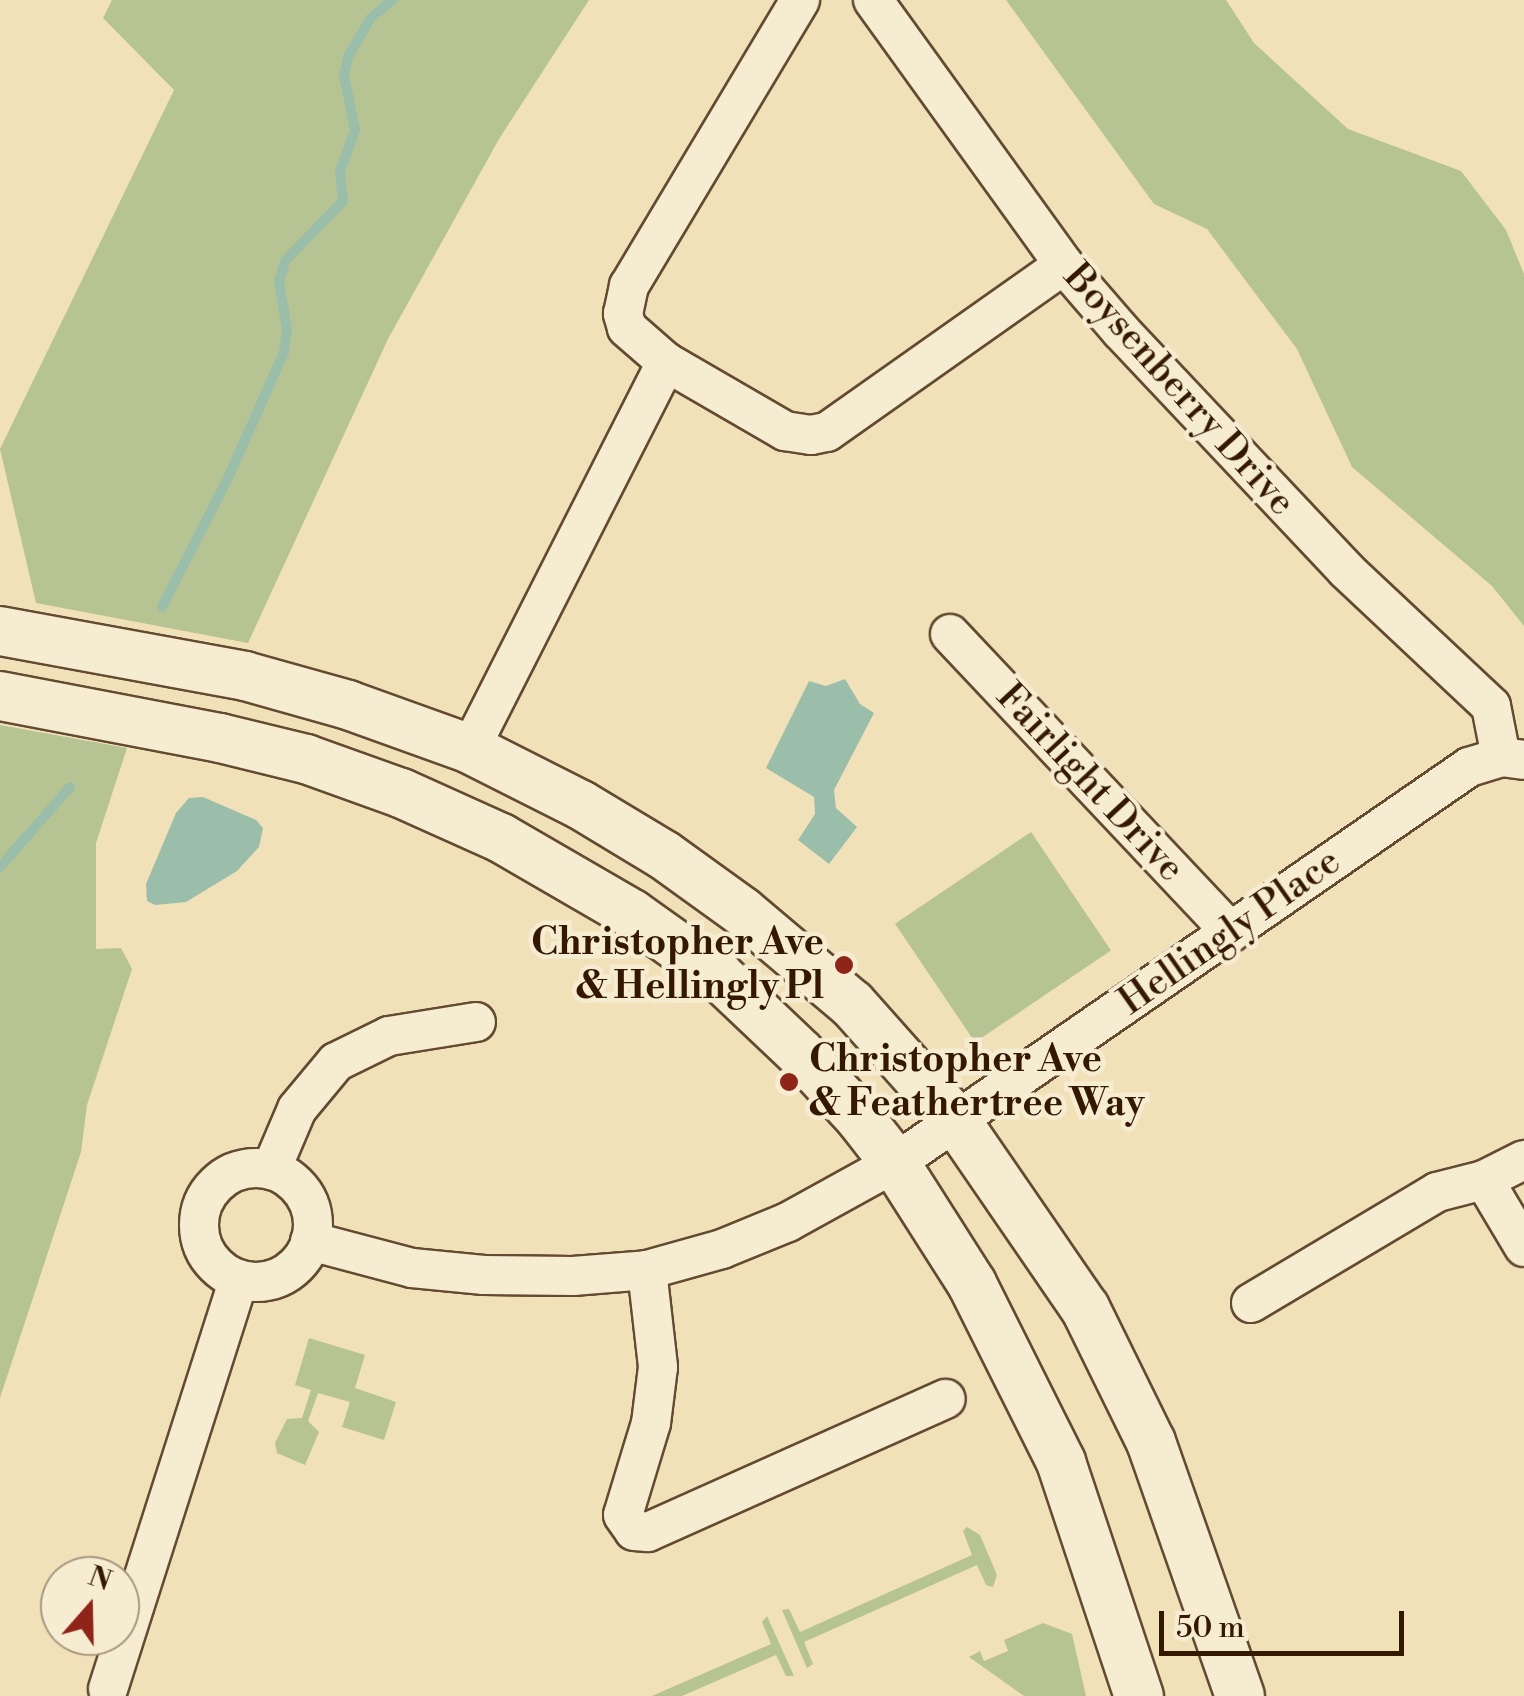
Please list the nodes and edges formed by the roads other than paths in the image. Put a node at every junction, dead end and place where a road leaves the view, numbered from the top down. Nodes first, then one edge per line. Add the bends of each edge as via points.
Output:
1 (800, 0) edge
2 (873, 0) edge
3 (1064, 264) junction
4 (666, 362) junction
5 (0, 630) edge
6 (950, 634) dead end
7 (0, 696) edge
8 (470, 749) junction
9 (1512, 758) edge
10 (1231, 932) junction
11 (476, 1022) dead end
12 (957, 1122) junction
13 (1524, 1160) edge
14 (896, 1163) junction
15 (271, 1170) junction
16 (1484, 1180) junction
17 (310, 1241) junction
18 (1524, 1247) edge
19 (647, 1270) junction
20 (240, 1280) junction
21 (1251, 1303) dead end
22 (946, 1399) dead end
23 (108, 1689) dead end
24 (1139, 1696) edge
25 (1240, 1696) edge

1 - 4 street via 629,286 623,314 628,328
2 - 3 street, Boysenberry Drive
3 - 4 street via 827,432 785,431
3 - 9 street, Boysenberry Drive via 1286,508 1482,696
4 - 8 street
5 - 8 street via 244,676
6 - 10 street, Fairlight Drive
7 - 14 street via 306,759 401,792 501,838 632,914 718,976 800,1052
8 - 12 street via 581,805 743,912 852,1004
9 - 10 street, Hellingly Place via 1469,767
10 - 12 street, Hellingly Place
11 - 15 street via 388,1036 336,1062 297,1109
12 - 14 street, Hellingly Place
12 - 25 street via 1085,1308 1151,1442
13 - 16 street
14 - 19 street, Hellingly Place via 788,1222
14 - 24 street via 972,1284 1053,1444
15 - 17 street via 305,1196
15 - 20 street via 230,1173 213,1186 199,1214 204,1250 215,1266
16 - 18 street
16 - 21 street via 1436,1192
17 - 19 street, Hellingly Place via 412,1268 484,1275
17 - 20 street via 288,1272 272,1280
19 - 22 street via 658,1367 651,1424 623,1515 634,1530 648,1532
20 - 23 street

